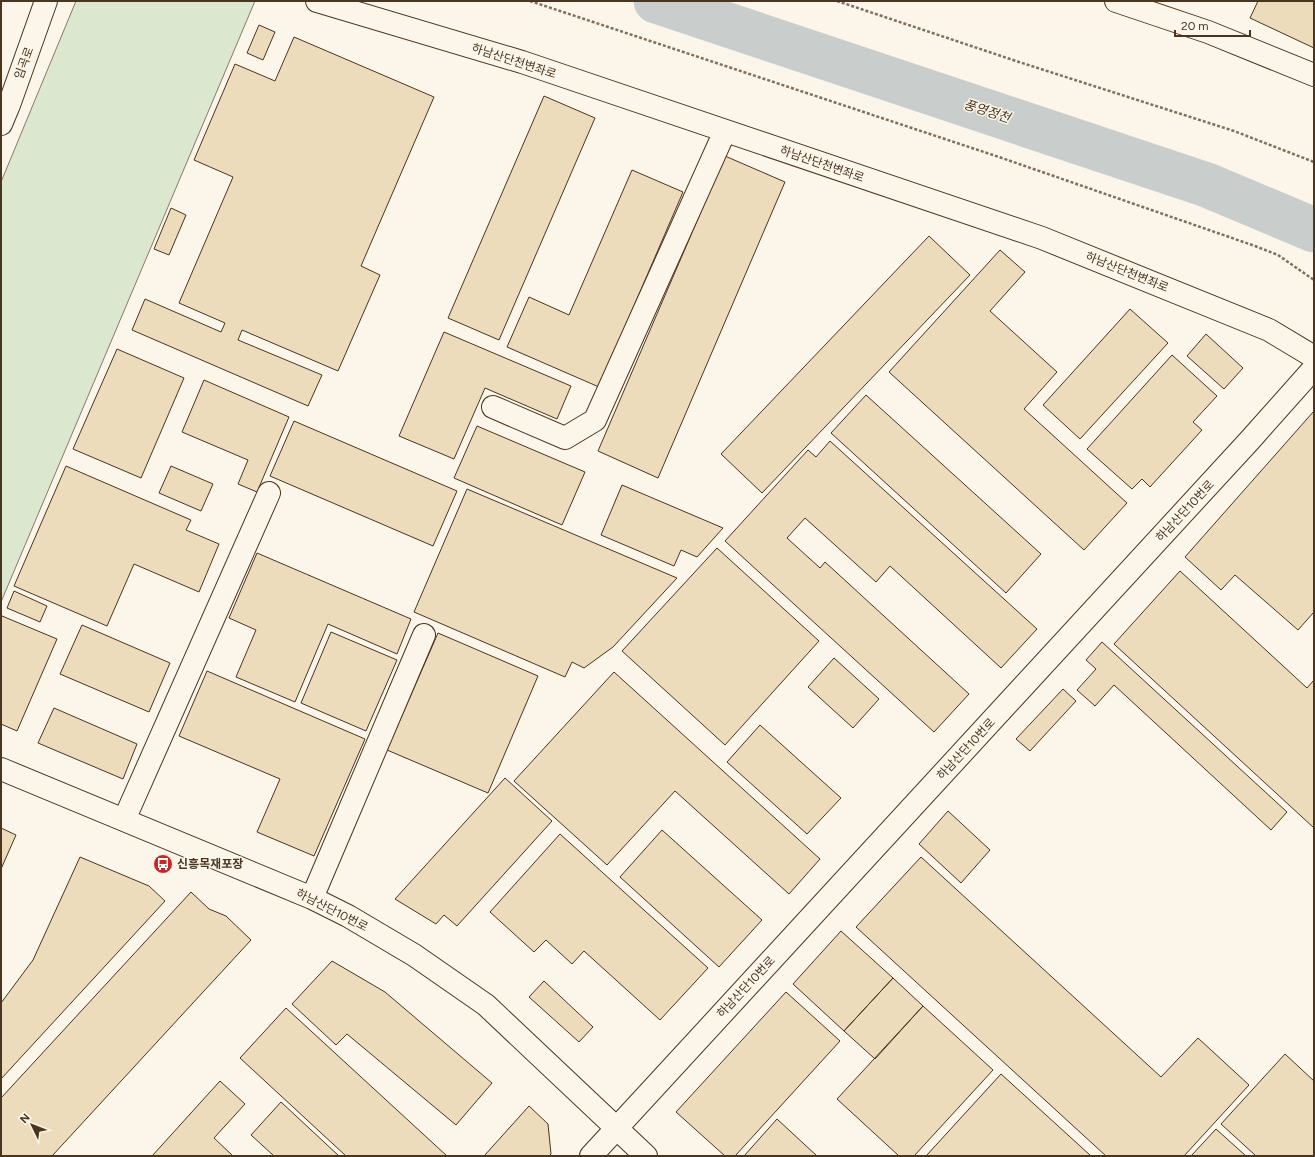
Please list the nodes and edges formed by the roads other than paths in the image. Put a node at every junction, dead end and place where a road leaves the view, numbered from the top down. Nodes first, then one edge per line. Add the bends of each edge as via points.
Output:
1 (46, 1) edge
2 (317, 1) edge
3 (1116, 1) edge
4 (1314, 75) edge
5 (1, 124) edge
6 (725, 131) junction
7 (1314, 357) edge
8 (1314, 368) edge
9 (493, 408) dead end
10 (269, 493) dead end
11 (424, 635) dead end
12 (1, 769) edge
13 (124, 820) junction
14 (312, 898) junction
15 (616, 1128) junction
16 (591, 1156) edge
17 (646, 1156) edge

1 - 5 street, 임곡로
2 - 6 street, 하남산단천변좌로 via 522,62
3 - 4 street via 1208,32
6 - 7 street, 하남산단천변좌로 via 1042,238 1269,330
6 - 9 street via 595,420 565,438
8 - 15 street, 하남산단10번로
10 - 13 street
11 - 14 street
12 - 13 street, 하남산단10번로
13 - 14 street, 하남산단10번로
14 - 15 street, 하남산단10번로 via 414,955 486,1005
15 - 16 street, 하남산단10번로
15 - 17 street

